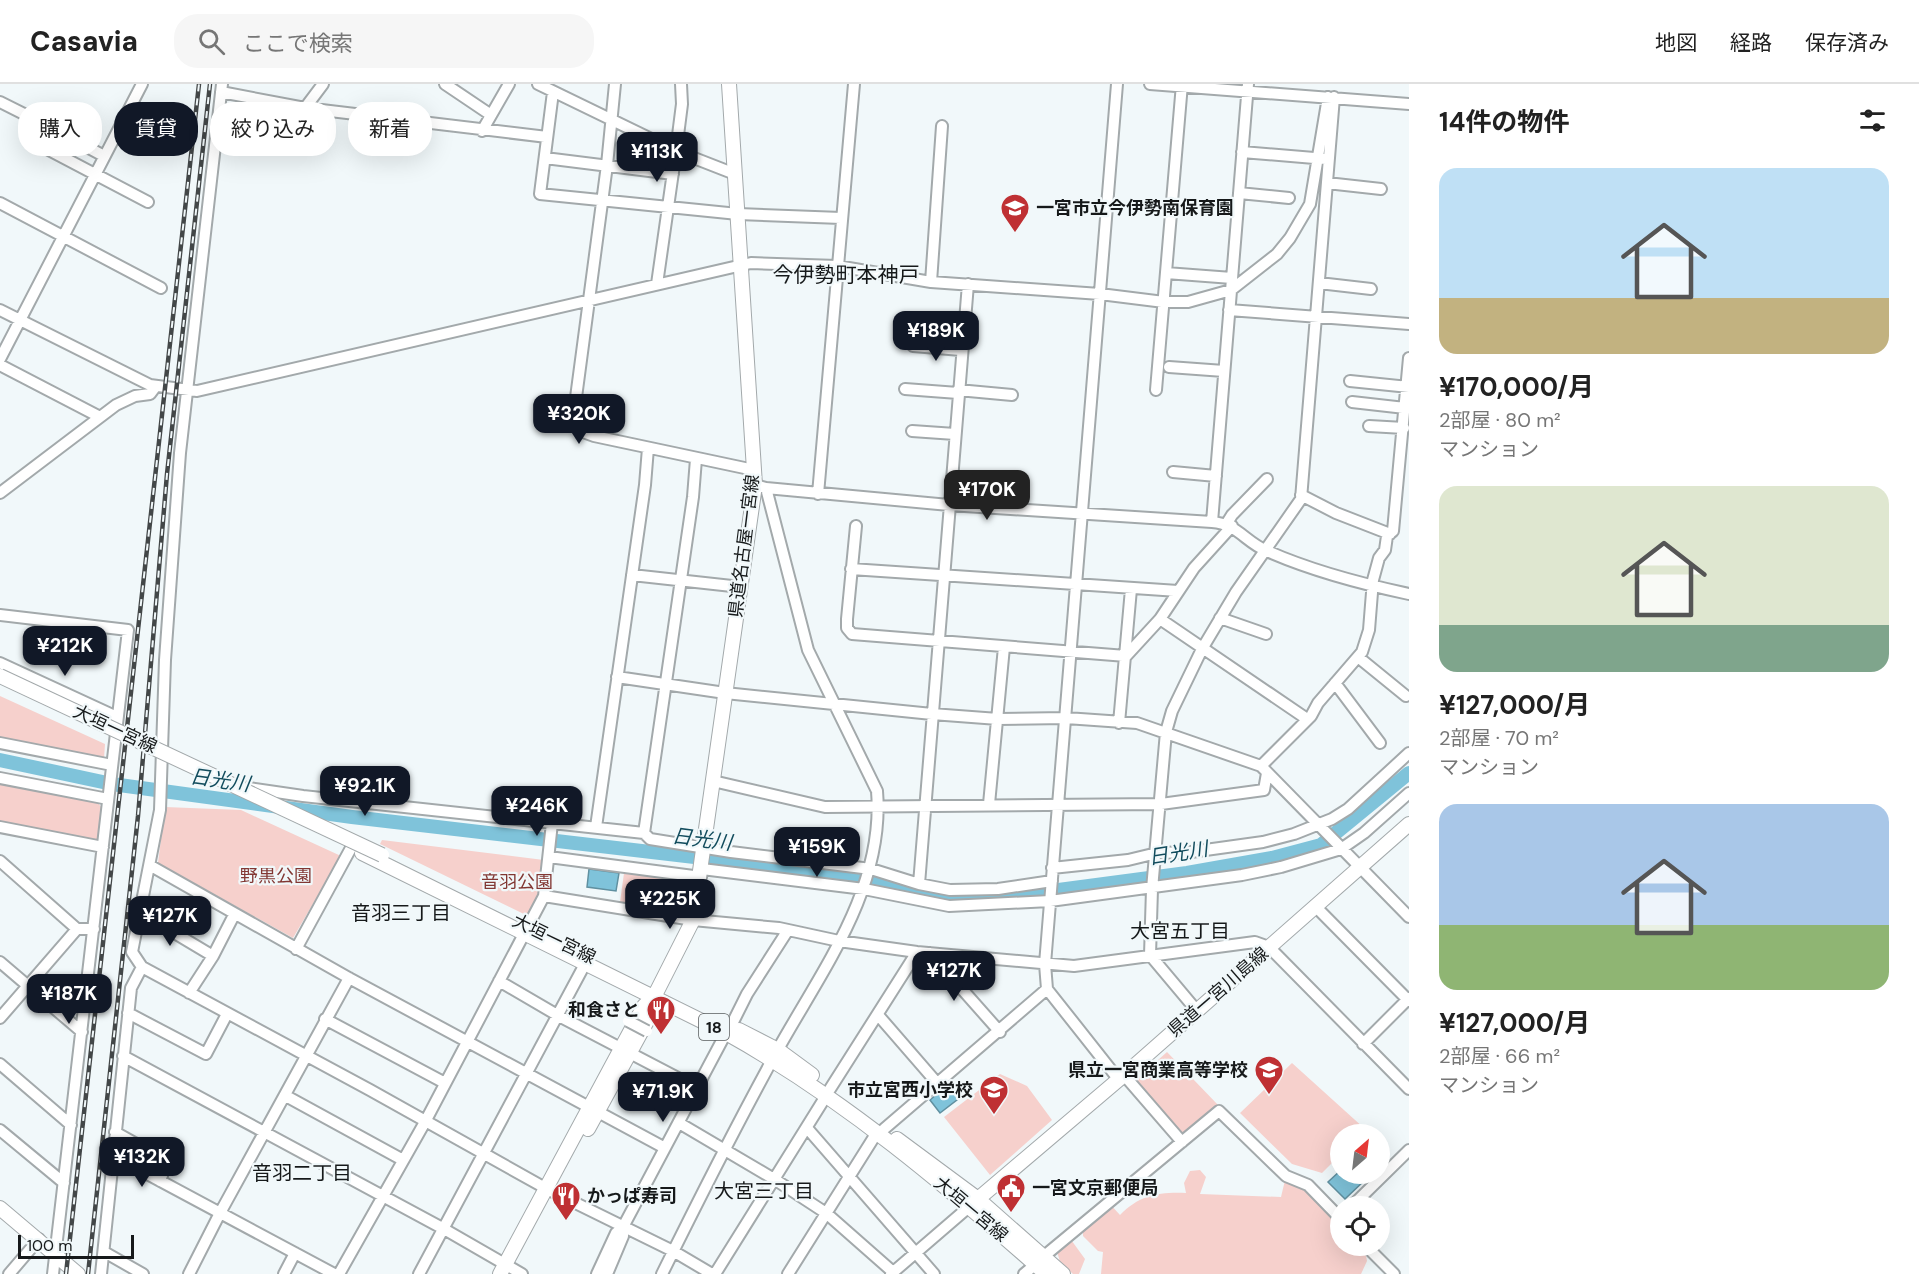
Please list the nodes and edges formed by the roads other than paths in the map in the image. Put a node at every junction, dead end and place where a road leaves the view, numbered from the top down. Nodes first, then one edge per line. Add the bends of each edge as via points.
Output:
1 (142, 84) edge
2 (323, 84) edge
3 (445, 84) edge
4 (509, 84) edge
5 (538, 84) edge
6 (615, 84) edge
7 (681, 84) edge
8 (729, 84) edge
9 (854, 84) edge
10 (1117, 84) edge
11 (1150, 84) edge
12 (1182, 85) edge
13 (1247, 87) edge
14 (222, 88) edge
15 (553, 92) junction
16 (1331, 97) junction
17 (0, 102) edge
18 (280, 102) edge
19 (310, 102) edge
20 (1409, 104) edge
21 (18, 111) edge
22 (336, 112) edge
23 (491, 115) junction
24 (612, 119) junction
25 (942, 126) dead end
26 (482, 131) junction
27 (547, 137) junction
28 (676, 151) junction
29 (1242, 152) junction
30 (104, 156) junction
31 (545, 158) junction
32 (1324, 159) junction
33 (607, 165) junction
34 (95, 174) junction
35 (673, 174) junction
36 (735, 174) junction
37 (1327, 183) junction
38 (1381, 189) dead end
39 (1239, 193) junction
40 (1289, 198) dead end
41 (148, 202) dead end
42 (602, 202) junction
43 (0, 203) edge
44 (667, 206) junction
45 (738, 214) junction
46 (841, 218) junction
47 (64, 235) junction
48 (742, 266) junction
49 (837, 266) junction
50 (1166, 273) junction
51 (1232, 278) junction
52 (931, 282) junction
53 (657, 284) junction
54 (968, 284) junction
55 (1319, 284) junction
56 (161, 288) dead end
57 (1371, 289) dead end
58 (1231, 290) junction
59 (1100, 294) junction
60 (590, 301) junction
61 (1164, 302) junction
62 (1229, 310) junction
63 (1, 311) edge
64 (1316, 316) junction
65 (21, 319) junction
66 (1409, 324) edge
67 (913, 346) dead end
68 (961, 350) junction
69 (0, 358) edge
70 (1409, 358) edge
71 (0, 365) edge
72 (1169, 367) dead end
73 (1224, 371) junction
74 (1350, 381) dead end
75 (156, 386) junction
76 (1408, 387) edge
77 (905, 389) dead end
78 (187, 390) junction
79 (1156, 390) dead end
80 (958, 392) junction
81 (1012, 395) dead end
82 (1352, 402) dead end
83 (1407, 406) edge
84 (100, 417) junction
85 (1369, 426) dead end
86 (1404, 428) junction
87 (912, 431) dead end
88 (954, 434) junction
89 (648, 448) junction
90 (1406, 448) edge
91 (696, 459) junction
92 (1405, 469) edge
93 (754, 470) junction
94 (1173, 472) dead end
95 (1216, 476) junction
96 (1267, 479) dead end
97 (760, 487) junction
98 (1404, 491) edge
99 (0, 493) edge
100 (818, 494) junction
101 (1301, 495) junction
102 (949, 505) junction
103 (1082, 512) junction
104 (1212, 522) junction
105 (1229, 525) junction
106 (856, 526) dead end
107 (1390, 534) junction
108 (1266, 551) junction
109 (850, 569) junction
110 (944, 574) junction
111 (632, 575) junction
112 (681, 579) junction
113 (1076, 585) junction
114 (741, 587) junction
115 (1373, 587) junction
116 (1131, 589) junction
117 (1178, 591) junction
118 (1409, 594) edge
119 (0, 615) edge
120 (1220, 618) junction
121 (1160, 619) junction
122 (1266, 634) dead end
123 (938, 642) junction
124 (1004, 647) junction
125 (1202, 649) junction
126 (1070, 653) junction
127 (1126, 656) junction
128 (1358, 657) junction
129 (0, 663) edge
130 (0, 676) edge
131 (617, 677) junction
132 (1335, 683) junction
133 (0, 684) edge
134 (664, 685) junction
135 (725, 693) junction
136 (1406, 696) dead end
137 (836, 703) junction
138 (932, 714) junction
139 (117, 717) junction
140 (1066, 718) junction
141 (998, 719) junction
142 (1307, 719) junction
143 (1119, 723) junction
144 (1166, 732) junction
145 (0, 743) edge
146 (1380, 743) dead end
147 (1409, 753) edge
148 (161, 756) junction
149 (112, 767) junction
150 (1264, 770) junction
151 (0, 778) edge
152 (713, 781) junction
153 (1409, 794) edge
154 (108, 798) junction
155 (989, 804) junction
156 (1056, 804) junction
157 (1161, 804) junction
158 (878, 805) junction
159 (924, 806) junction
160 (552, 823) junction
161 (1409, 824) edge
162 (1318, 826) junction
163 (0, 827) edge
164 (596, 827) junction
165 (644, 833) junction
166 (346, 846) junction
167 (103, 847) junction
168 (1339, 848) junction
169 (705, 850) junction
170 (1157, 853) junction
171 (549, 856) junction
172 (0, 861) edge
173 (151, 866) junction
174 (1052, 868) junction
175 (1359, 868) junction
176 (871, 870) junction
177 (701, 871) junction
178 (1052, 882) junction
179 (919, 884) junction
180 (864, 887) junction
181 (1152, 887) junction
182 (544, 896) junction
183 (1050, 900) junction
184 (1315, 906) junction
185 (141, 913) junction
186 (234, 915) junction
187 (1409, 917) edge
188 (693, 920) junction
189 (77, 929) junction
190 (94, 929) junction
191 (527, 930) junction
192 (788, 930) junction
193 (839, 941) junction
194 (1269, 948) junction
195 (296, 949) junction
196 (917, 952) junction
197 (930, 953) junction
198 (1150, 955) junction
199 (213, 956) junction
200 (0, 962) edge
201 (585, 964) junction
202 (1045, 964) junction
203 (142, 967) junction
204 (349, 978) junction
205 (499, 981) junction
206 (28, 985) junction
207 (1047, 989) junction
208 (189, 993) junction
209 (656, 993) junction
210 (1409, 999) edge
211 (1197, 1011) junction
212 (128, 1013) junction
213 (227, 1014) junction
214 (878, 1015) junction
215 (559, 1016) junction
216 (0, 1018) edge
217 (326, 1019) junction
218 (628, 1021) dead end
219 (728, 1030) junction
220 (647, 1031) dead end
221 (82, 1032) junction
222 (1000, 1032) junction
223 (468, 1042) junction
224 (1363, 1044) junction
225 (626, 1051) junction
226 (775, 1055) junction
227 (123, 1056) junction
228 (306, 1056) junction
229 (0, 1064) edge
230 (526, 1074) junction
231 (1122, 1078) junction
232 (445, 1083) junction
233 (937, 1083) junction
234 (697, 1088) junction
235 (1409, 1089) edge
236 (828, 1092) junction
237 (286, 1096) junction
238 (593, 1111) junction
239 (425, 1122) junction
240 (678, 1123) junction
241 (71, 1125) junction
242 (807, 1128) junction
243 (0, 1130) edge
244 (265, 1131) junction
245 (115, 1132) junction
246 (880, 1132) junction
247 (1182, 1142) junction
248 (665, 1148) junction
249 (725, 1149) junction
250 (1409, 1150) edge
251 (483, 1153) junction
252 (112, 1155) junction
253 (403, 1160) junction
254 (850, 1176) junction
255 (774, 1179) junction
256 (160, 1181) junction
257 (64, 1183) junction
258 (550, 1190) junction
259 (382, 1196) junction
260 (1362, 1196) edge
261 (974, 1202) junction
262 (1330, 1207) edge
263 (0, 1208) edge
264 (220, 1213) junction
265 (826, 1213) junction
266 (623, 1227) junction
267 (444, 1228) junction
268 (39, 1239) junction
269 (673, 1251) junction
270 (915, 1251) junction
271 (56, 1253) junction
272 (295, 1253) junction
273 (103, 1255) junction
274 (1376, 1256) edge
275 (1039, 1261) junction
276 (510, 1271) edge
277 (892, 1273) edge
278 (9, 1274) edge
279 (53, 1274) edge
280 (78, 1274) edge
281 (101, 1274) edge
282 (143, 1274) edge
283 (189, 1274) edge
284 (284, 1274) edge
285 (334, 1274) edge
286 (339, 1274) edge
287 (419, 1274) edge
288 (597, 1274) edge
289 (607, 1274) edge
290 (662, 1274) edge
291 (714, 1274) edge
292 (788, 1274) edge
293 (934, 1274) edge
294 (1024, 1274) edge
295 (1046, 1274) edge
296 (1063, 1274) edge
297 (1394, 1274) edge

1 - 30 street
2 - 19 street
3 - 23 street
4 - 23 street
5 - 15 street
6 - 24 street
7 - 28 street
8 - 36 main road, 県道名古屋一宮線
9 - 46 street
10 - 59 street
11 - 12 street
12 - 13 street
12 - 50 street
13 - 16 street
13 - 29 street
14 - 18 street
14 - 78 street
15 - 24 street
15 - 27 street
16 - 20 street
16 - 32 street
17 - 21 street
22 - 26 street
23 - 26 street
24 - 28 street
24 - 33 street
25 - 52 street
26 - 27 street
27 - 31 street
28 - 35 street
28 - 36 street
29 - 32 street
29 - 39 street
30 - 34 street
30 - 34 street via 55,133 49,150
31 - 33 street
31 - 42 street via 540,194
32 - 37 street
32 - 58 street via 1310,204 1290,238 1265,266
33 - 35 street
33 - 42 street
34 - 41 street
34 - 47 street
35 - 44 street
36 - 45 main road, 県道名古屋一宮線
37 - 38 street
37 - 55 street
39 - 40 street
39 - 51 street
42 - 44 street
42 - 60 street
43 - 47 street
44 - 45 street
44 - 53 street
45 - 46 street
45 - 48 main road, 県道名古屋一宮線
46 - 49 street
47 - 56 street
47 - 65 street
48 - 49 street
48 - 53 street
48 - 93 main road, 県道名古屋一宮線
49 - 52 street
49 - 100 street
50 - 51 street
50 - 61 street
51 - 58 street
52 - 54 street
53 - 60 street
54 - 59 street
54 - 68 street
55 - 57 street
55 - 64 street
58 - 61 street via 1188,302
58 - 62 street
59 - 61 street
59 - 103 street
60 - 78 street via 197,391
60 - 89 street via 573,420 594,436
61 - 79 street
62 - 64 street
62 - 73 street
63 - 65 street
64 - 66 street
64 - 101 street
65 - 69 street
65 - 75 street
67 - 68 street
68 - 80 street
70 - 76 street
71 - 84 street
72 - 73 street
73 - 95 street
74 - 76 street
75 - 78 street
75 - 84 street via 150,394 126,400
76 - 83 street
77 - 80 street
78 - 148 street via 171,550
80 - 81 street
80 - 88 street
82 - 83 street
83 - 86 street
84 - 99 street
85 - 86 street
86 - 90 street
87 - 88 street
88 - 102 street
89 - 91 street
89 - 111 street
90 - 92 street
91 - 93 street
91 - 112 street
92 - 98 street
93 - 97 main road, 県道名古屋一宮線
94 - 95 street
95 - 104 street
96 - 105 street via 1232,515
97 - 100 street
97 - 114 main road, 県道名古屋一宮線
97 - 137 street via 808,650
98 - 107 street
100 - 102 street
101 - 107 street
101 - 108 street
102 - 103 street
102 - 110 street
103 - 104 street
103 - 113 street
104 - 105 street
105 - 108 street
105 - 117 street
106 - 109 street
107 - 115 street via 1379,558
108 - 115 street
108 - 120 street
109 - 110 street
109 - 123 street via 847,628 852,634
110 - 113 street
110 - 123 street
111 - 112 street
111 - 131 street
112 - 114 street
112 - 134 street
113 - 116 street
113 - 126 street
114 - 135 main road, 県道名古屋一宮線
115 - 118 street
115 - 128 street via 1368,630
116 - 117 street
116 - 127 street
117 - 121 street
119 - 139 street via 128,630
120 - 122 street
120 - 125 street
121 - 125 street
121 - 127 street
123 - 124 street
123 - 138 street
124 - 126 street
124 - 141 street
125 - 142 street
125 - 144 street
126 - 127 street
126 - 140 street
127 - 143 street
128 - 132 street
128 - 136 street
129 - 139 street
130 - 191 main road, 大垣一宮線 / 18, bridge via 382,855
131 - 134 street
131 - 164 street
132 - 142 street
132 - 146 street
133 - 166 main road, 大垣一宮線 / 18
134 - 135 street
134 - 165 street
135 - 137 street
135 - 152 main road, 県道名古屋一宮線
137 - 138 street
137 - 158 street via 877,791
138 - 141 street
138 - 159 street
139 - 149 street
140 - 141 street
140 - 143 street
140 - 156 street
141 - 155 street
142 - 150 street
143 - 144 street via 1137,723
144 - 150 street
144 - 157 street
145 - 149 street
147 - 162 street via 1348,808
148 - 160 street via 227,785
148 - 173 street via 160,810
149 - 154 street
150 - 157 street via 1264,790
150 - 162 street
151 - 154 street
152 - 158 street via 825,807
152 - 169 main road, 県道名古屋一宮線
153 - 168 street via 1364,833
154 - 167 street
155 - 156 street
155 - 159 street
156 - 157 street
156 - 174 street
157 - 170 street
158 - 159 street
158 - 176 street
159 - 179 street
160 - 164 street
160 - 171 street
161 - 175 main road, 県道一宮川島線
162 - 168 street
162 - 170 street via 1263,842
163 - 167 street
164 - 165 street
165 - 169 street via 650,839
166 - 191 main road, 大垣一宮線 / 18
166 - 195 street
167 - 190 street
168 - 175 street
168 - 181 street via 1281,867
169 - 176 street
169 - 177 main road, 県道名古屋一宮線
170 - 174 street
170 - 181 street
171 - 177 street
171 - 182 street
172 - 189 street
173 - 185 street
173 - 186 street
174 - 178 street
175 - 184 main road, 県道一宮川島線
175 - 187 street
176 - 179 street
176 - 180 street
177 - 180 street
177 - 188 main road, 県道名古屋一宮線
178 - 179 street via 998,890 950,890
178 - 183 street
180 - 183 street via 949,906
180 - 193 street
181 - 183 street
181 - 198 street
182 - 188 street
182 - 191 street
183 - 202 street
184 - 194 main road, 県道一宮川島線
184 - 210 street
185 - 199 street
185 - 203 street via 132,952
186 - 195 street
186 - 199 street
188 - 192 street
188 - 209 main road, 県道名古屋一宮線
189 - 190 street
189 - 206 street
190 - 221 street
191 - 201 main road, 大垣一宮線 / 18
191 - 205 street
191 - 209 main road, 大垣一宮線 / 18
192 - 193 street
192 - 219 street
193 - 196 street
193 - 226 street
194 - 198 street via 1255,942
194 - 211 main road, 県道一宮川島線
194 - 224 street
195 - 204 street
196 - 197 street
196 - 214 street
197 - 202 street
197 - 222 street
198 - 202 street via 1074,966
198 - 211 street
199 - 208 street
200 - 206 street
201 - 209 main road, 大垣一宮線 / 18
201 - 215 street
202 - 207 street
203 - 208 street
203 - 212 street via 131,988
204 - 217 street
204 - 223 street
205 - 215 street
205 - 223 street
206 - 216 street
206 - 221 street
207 - 222 street
207 - 231 street
208 - 213 street
209 - 219 main road, 大垣一宮線 / 18
209 - 225 main road, 県道名古屋一宮線 via 652,1012
210 - 224 street
211 - 231 main road, 県道一宮川島線
212 - 213 street via 206,1054
212 - 227 street
213 - 228 street
214 - 233 street
214 - 236 street
215 - 225 street
215 - 230 street
217 - 228 street
217 - 232 street
218 - 220 street, bridge
219 - 226 main road, 大垣一宮線 / 18
219 - 234 street
221 - 241 street
222 - 233 street
223 - 230 street
223 - 232 street
224 - 235 street
225 - 234 street
225 - 238 main road, 県道名古屋一宮線
226 - 236 main road, 大垣一宮線 / 18
226 - 249 street
227 - 244 street
227 - 245 street
228 - 237 street
228 - 239 street
229 - 241 street
230 - 238 street
230 - 251 street
231 - 247 street
231 - 261 main road, 県道一宮川島線
232 - 239 street
233 - 246 street
234 - 240 street
236 - 242 street
236 - 246 main road, 大垣一宮線 / 18
237 - 244 street
237 - 253 street
238 - 248 street
238 - 258 main road, 県道名古屋一宮線
239 - 251 street
239 - 253 street
240 - 248 street
240 - 249 street
241 - 257 street
242 - 254 street
242 - 255 street
243 - 257 street
244 - 259 street
244 - 264 street
245 - 252 street
245 - 256 street via 167,1161
246 - 254 street
246 - 261 main road, 大垣一宮線 / 18
247 - 262 street via 1219,1111 1286,1176 1308,1185
247 - 275 street
248 - 266 street
249 - 255 street
249 - 269 street
250 - 260 street
251 - 258 street
251 - 267 street
252 - 256 street
252 - 273 street
253 - 259 street
254 - 265 street
254 - 270 street
255 - 265 street
255 - 291 street
256 - 264 street
257 - 271 street
258 - 266 street
258 - 276 main road, 県道名古屋一宮線
259 - 267 street
259 - 286 street
261 - 270 street
261 - 275 main road, 大垣一宮線 / 18
263 - 268 main road
264 - 272 street
264 - 283 street
265 - 277 street
265 - 292 street
266 - 269 street
266 - 288 street via 616,1233
266 - 289 street
267 - 276 street
267 - 287 street
268 - 271 main road
268 - 278 street
269 - 290 street
269 - 291 street
270 - 277 street
270 - 293 street
271 - 279 street
271 - 280 main road
272 - 284 street
272 - 285 street
273 - 281 street
273 - 282 street via 106,1253
274 - 297 street
275 - 294 street
275 - 295 main road, 大垣一宮線 / 18
275 - 296 main road, 大垣一宮線 / 18

